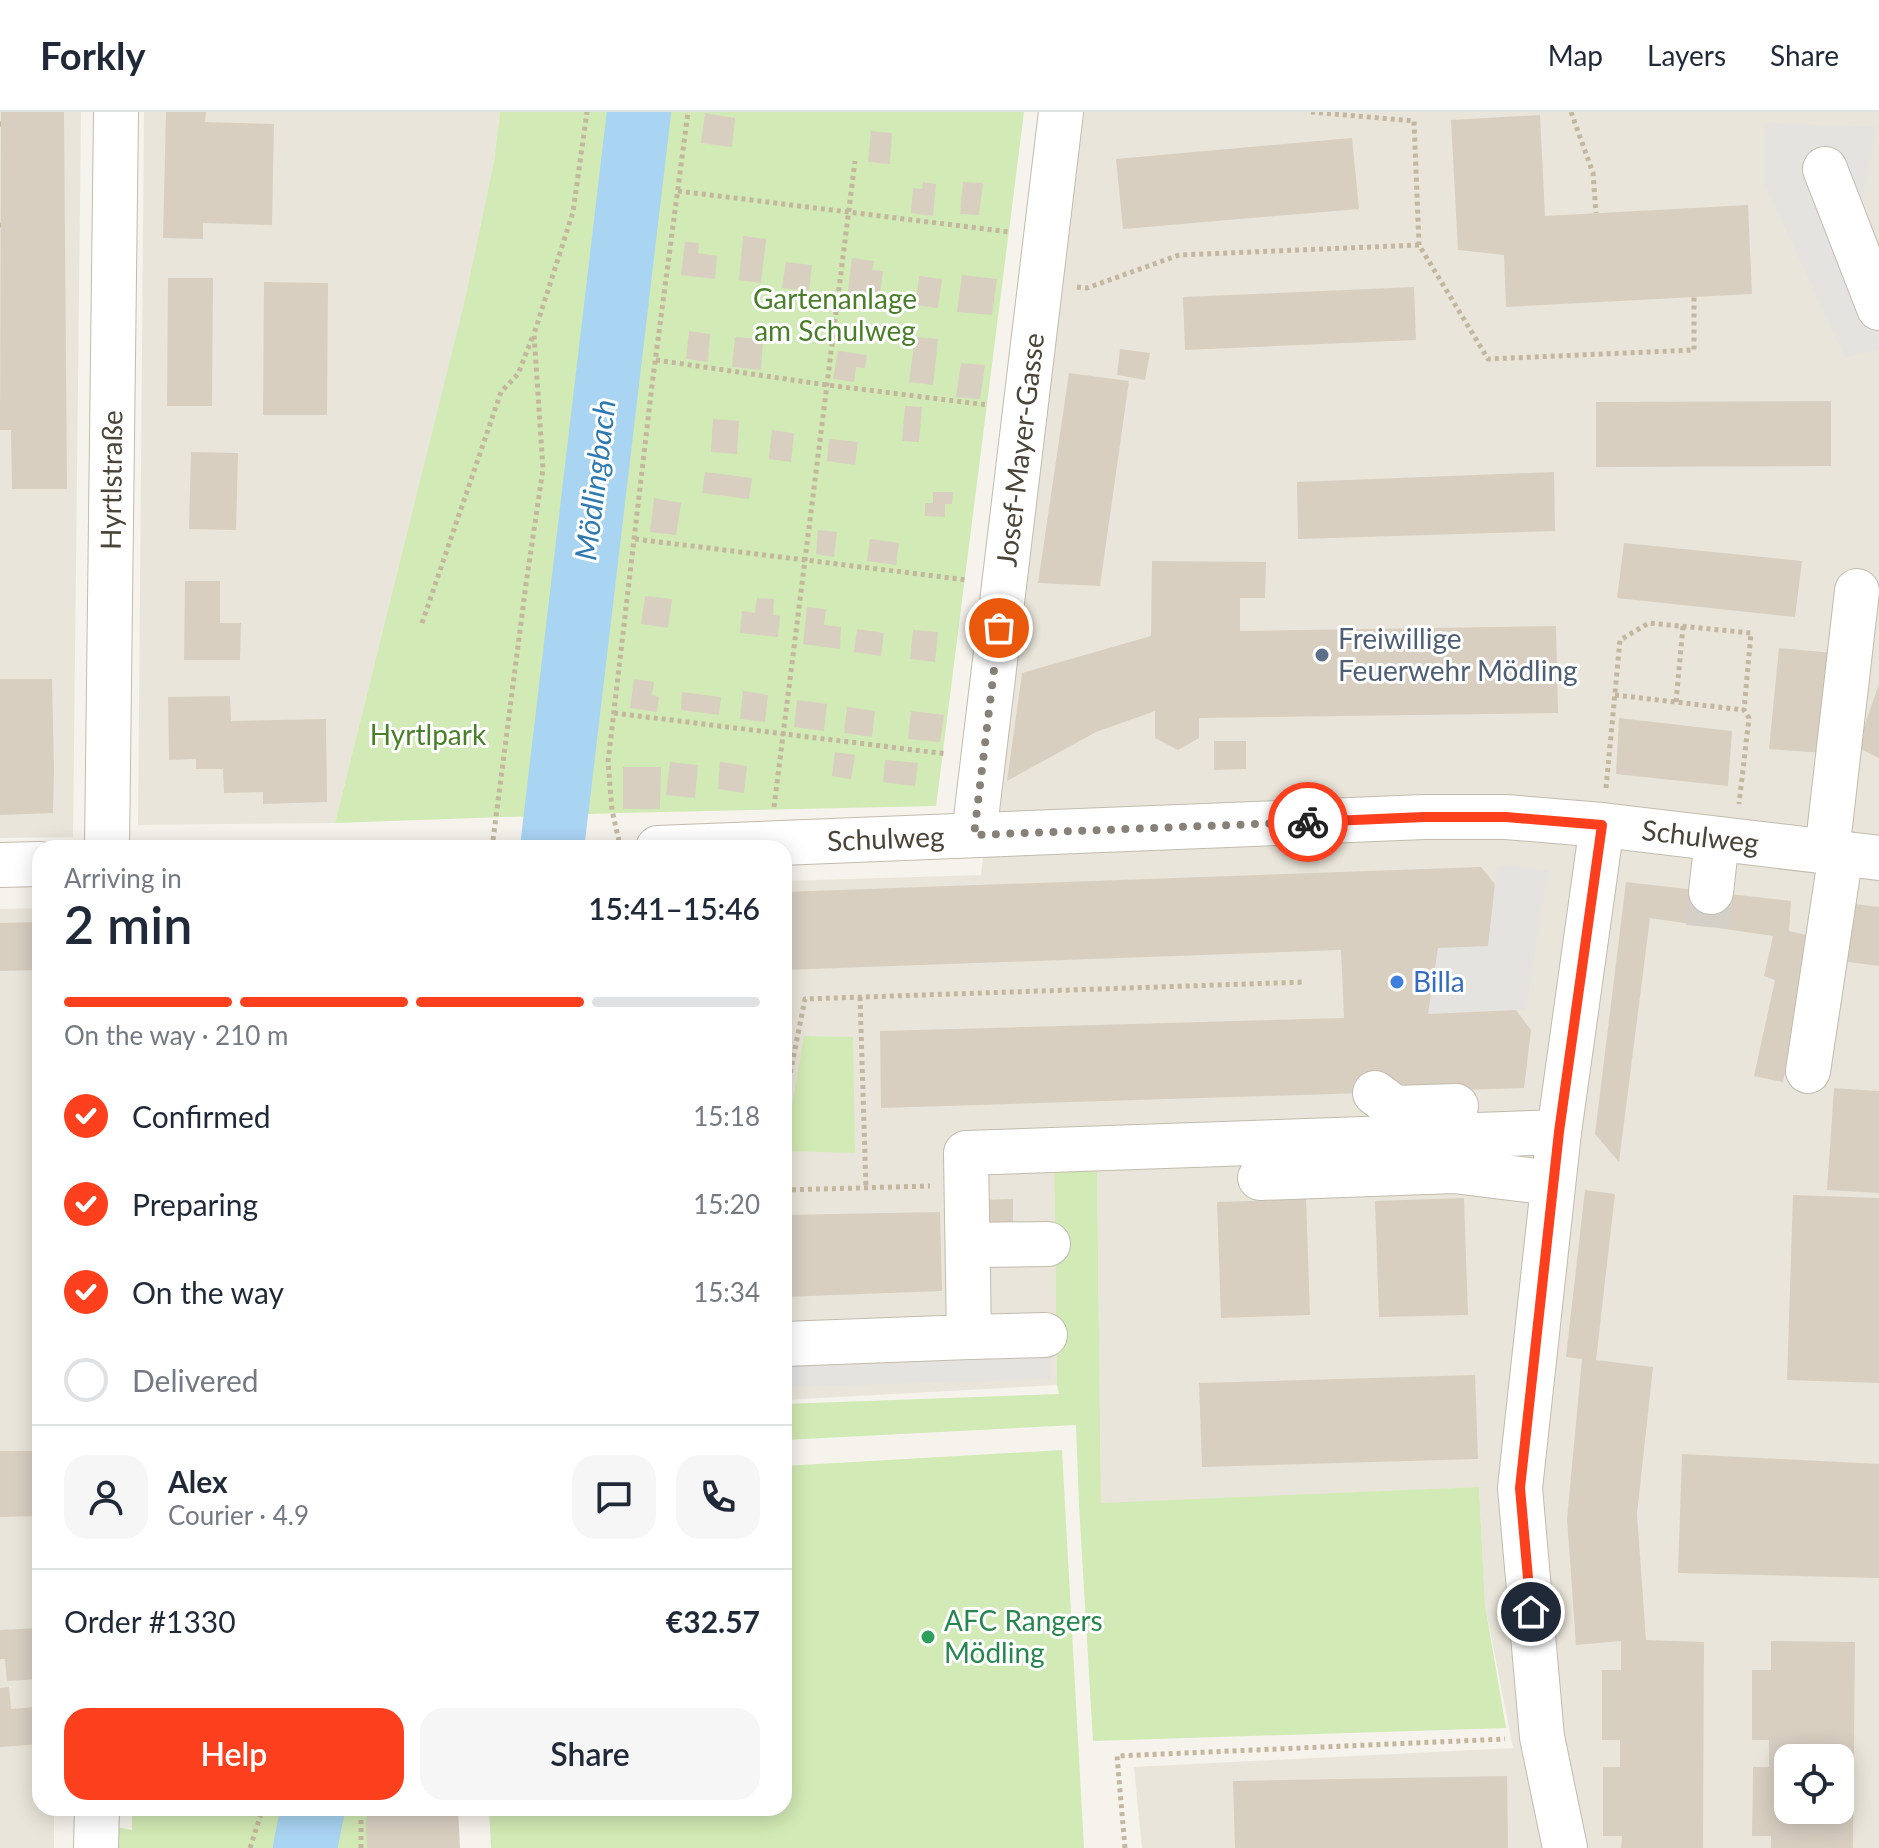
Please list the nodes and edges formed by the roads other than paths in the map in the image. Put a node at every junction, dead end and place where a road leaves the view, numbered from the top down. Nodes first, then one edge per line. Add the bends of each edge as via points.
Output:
1 (116, 112) edge
2 (1061, 112) edge
3 (1825, 169) dead end
4 (1879, 308) edge
5 (1857, 591) dead end
6 (1602, 825) junction
7 (974, 835) junction
8 (107, 840) edge
9 (1726, 840) junction
10 (792, 842) edge
11 (1858, 848) edge
12 (32, 864) edge
13 (0, 865) edge
14 (1711, 892) tunnel mouth
15 (1808, 1071) dead end
16 (1375, 1093) dead end
17 (1561, 1118) junction
18 (1260, 1178) dead end
19 (1553, 1183) junction
20 (1048, 1244) dead end
21 (968, 1245) junction
22 (1045, 1335) dead end
23 (969, 1337) junction
24 (792, 1344) edge
25 (97, 1816) edge
26 (96, 1848) edge
27 (1565, 1848) edge

1 - 8 street, Hyrtlstraße
2 - 7 street, Josef-Mayer-Gasse
3 - 4 street
5 - 11 street
6 - 7 street, Schulweg via 1424,817
6 - 9 street, Schulweg
6 - 17 street
7 - 10 street, Schulweg
9 - 11 street, Schulweg
9 - 14 street
11 - 15 street
12 - 13 street
16 - 17 street via 1395,1108
17 - 19 street
17 - 21 street via 966,1153
18 - 19 street via 1454,1171
19 - 27 street via 1520,1488 1542,1737
20 - 21 street
21 - 23 street
22 - 23 street
23 - 24 street
25 - 26 street

